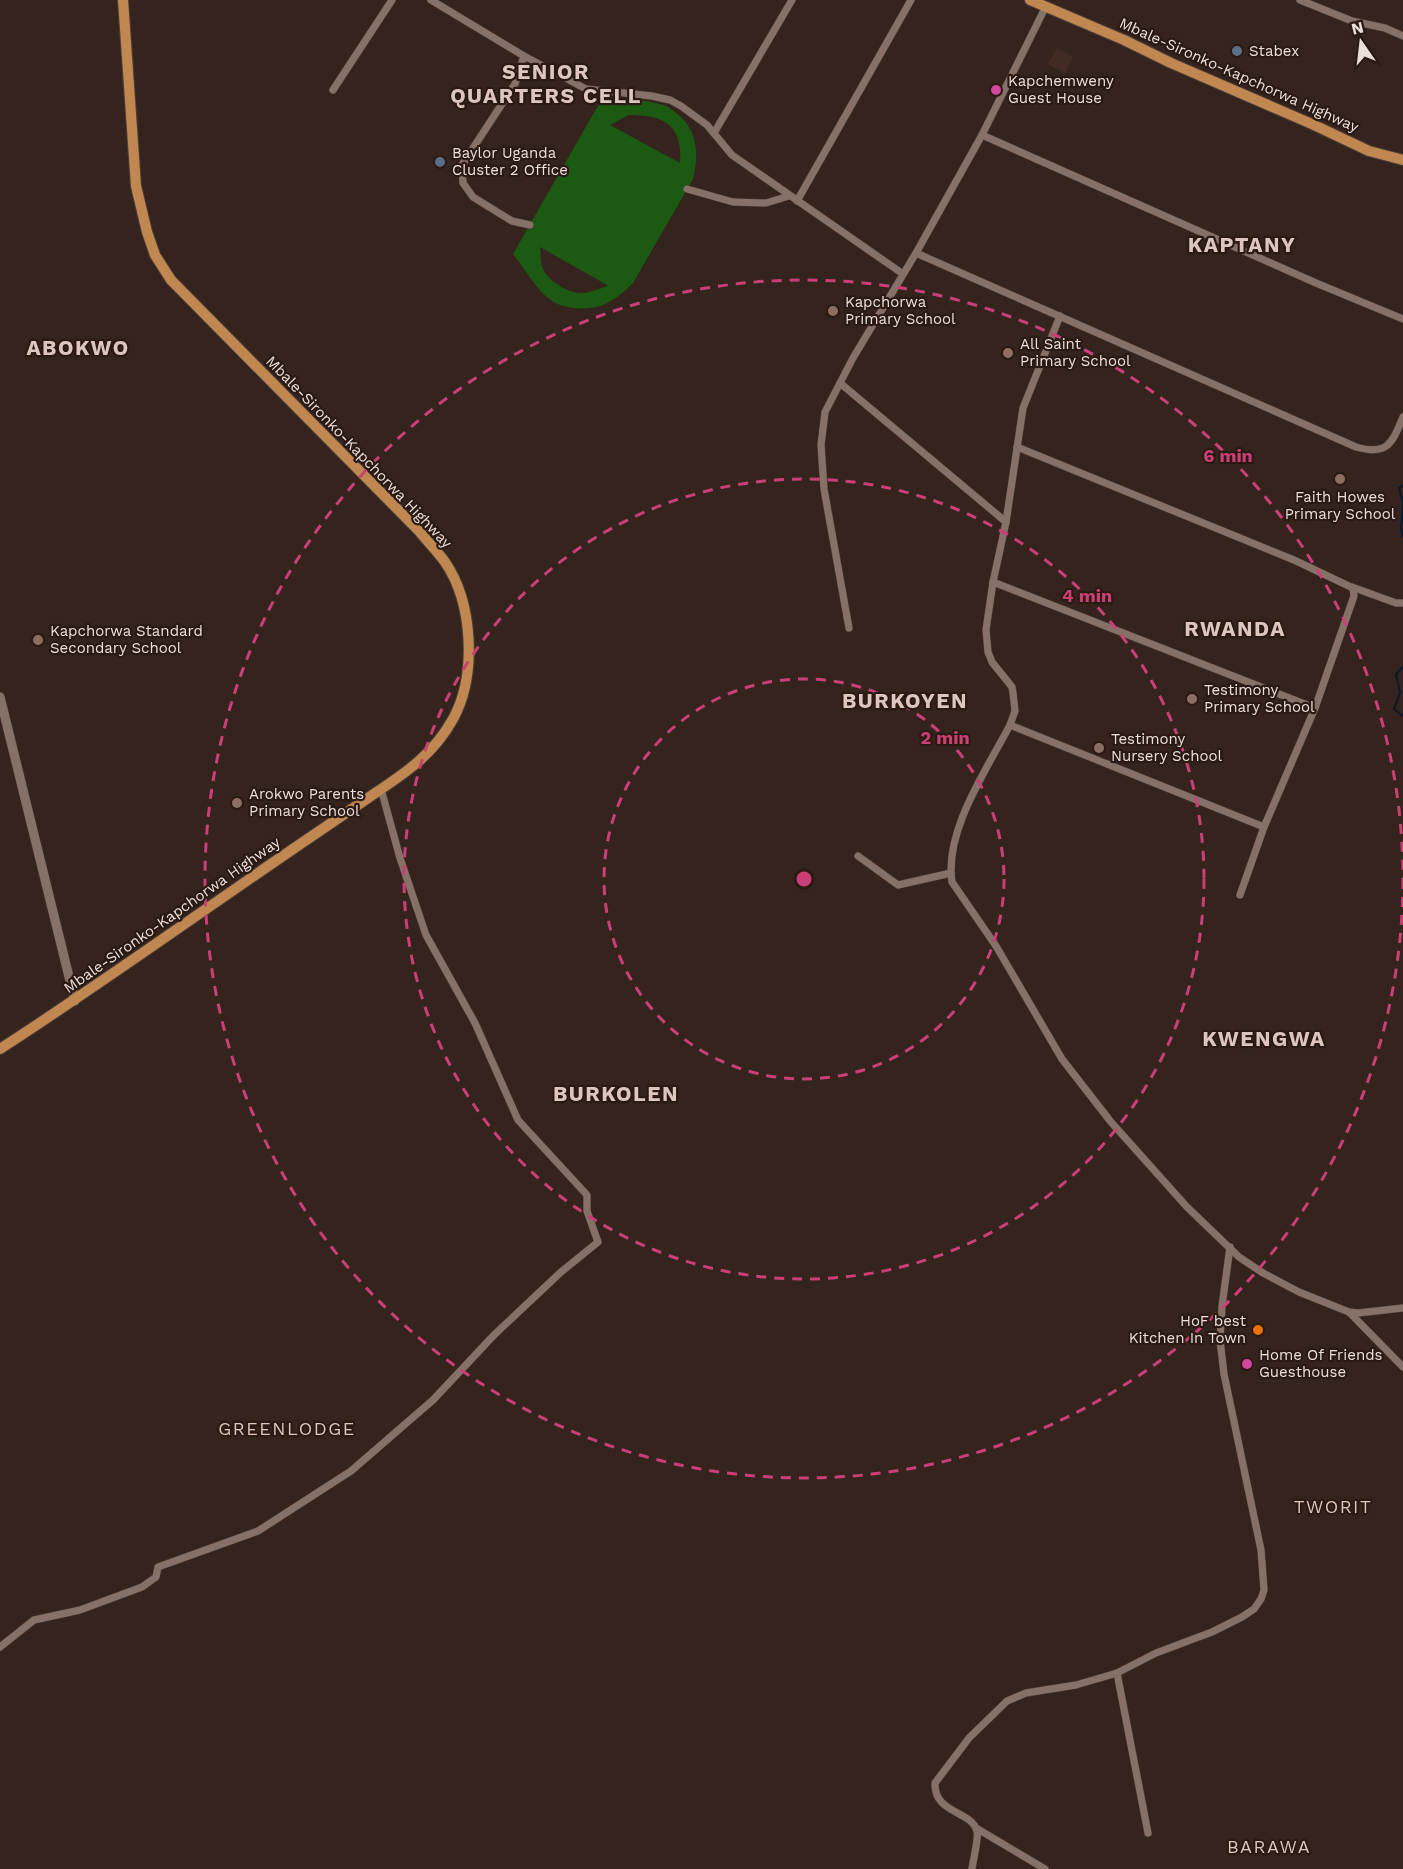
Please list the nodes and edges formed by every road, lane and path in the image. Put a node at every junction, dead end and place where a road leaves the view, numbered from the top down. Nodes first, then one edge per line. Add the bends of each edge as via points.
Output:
1 (123, 0) edge
2 (392, 0) edge
3 (431, 0) edge
4 (792, 0) edge
5 (911, 0) edge
6 (1030, 0) edge
7 (1300, 0) edge
8 (1045, 8) junction
9 (1403, 36) edge
10 (524, 56) junction
11 (333, 90) dead end
12 (714, 133) junction
13 (982, 135) junction
14 (1403, 160) edge
15 (687, 189) dead end
16 (789, 195) junction
17 (797, 201) junction
18 (530, 225) dead end
19 (916, 253) junction
20 (903, 274) junction
21 (1060, 316) junction
22 (1403, 319) edge
23 (840, 383) junction
24 (1403, 417) edge
25 (1017, 447) junction
26 (1006, 522) junction
27 (993, 582) junction
28 (1352, 587) junction
29 (1403, 603) edge
30 (849, 627) dead end
31 (0, 697) edge
32 (1315, 708) junction
33 (1010, 725) junction
34 (381, 789) junction
35 (1264, 827) junction
36 (858, 856) dead end
37 (951, 873) junction
38 (1240, 895) dead end
39 (75, 1001) junction
40 (0, 1049) edge
41 (1230, 1247) junction
42 (1403, 1308) edge
43 (1349, 1312) junction
44 (1403, 1367) edge
45 (0, 1647) edge
46 (1117, 1673) junction
47 (976, 1828) junction
48 (1148, 1833) dead end
49 (972, 1869) edge
50 (1045, 1869) edge

1 - 34 main road, Mbale-Sironko-Kapchorwa Highway via 136,186 155,255 171,280 419,531 446,564 460,595 467,625 468,660 463,694 454,718 430,752
2 - 11 street
3 - 10 street
4 - 12 street
5 - 17 street
6 - 8 main road, Mbale-Sironko-Kapchorwa Highway
7 - 9 street
8 - 13 street
8 - 14 main road, Mbale-Sironko-Kapchorwa Highway via 1369,151
10 - 12 street via 586,89 670,100
10 - 18 street via 514,84 462,165 463,183 473,197 513,221
12 - 16 street via 732,155
13 - 19 street
13 - 22 street
15 - 16 street via 733,202 766,203
16 - 17 street
17 - 20 street
19 - 20 street
19 - 21 street
20 - 23 street
21 - 24 street via 1356,447 1386,448
21 - 25 street via 1026,398
23 - 26 street
23 - 30 street via 825,412 821,445 824,489
25 - 26 street
25 - 28 street
26 - 27 street
27 - 32 street
27 - 33 street via 986,641 992,662 1012,687 1015,711
28 - 29 street
28 - 32 street via 1354,596
31 - 39 street
32 - 35 street
33 - 35 street
33 - 37 street via 962,817
34 - 39 main road, Mbale-Sironko-Kapchorwa Highway
34 - 45 street via 426,935 475,1023 518,1120 587,1195 587,1210 598,1242 494,1335 433,1400 351,1471 258,1531 158,1567 156,1577 142,1587 80,1610 34,1620
35 - 38 street
36 - 37 street via 898,885
37 - 41 street via 955,888 996,945 1062,1059 1111,1122 1187,1207
39 - 40 main road, Mbale-Sironko-Kapchorwa Highway
41 - 43 street via 1263,1273
41 - 46 street via 1220,1340 1261,1550 1264,1590 1254,1609 1242,1617
42 - 43 street
43 - 44 street
46 - 47 street via 1026,1693 1007,1701 969,1738 936,1783 935,1791 939,1799
46 - 48 street
47 - 49 street
47 - 50 street

